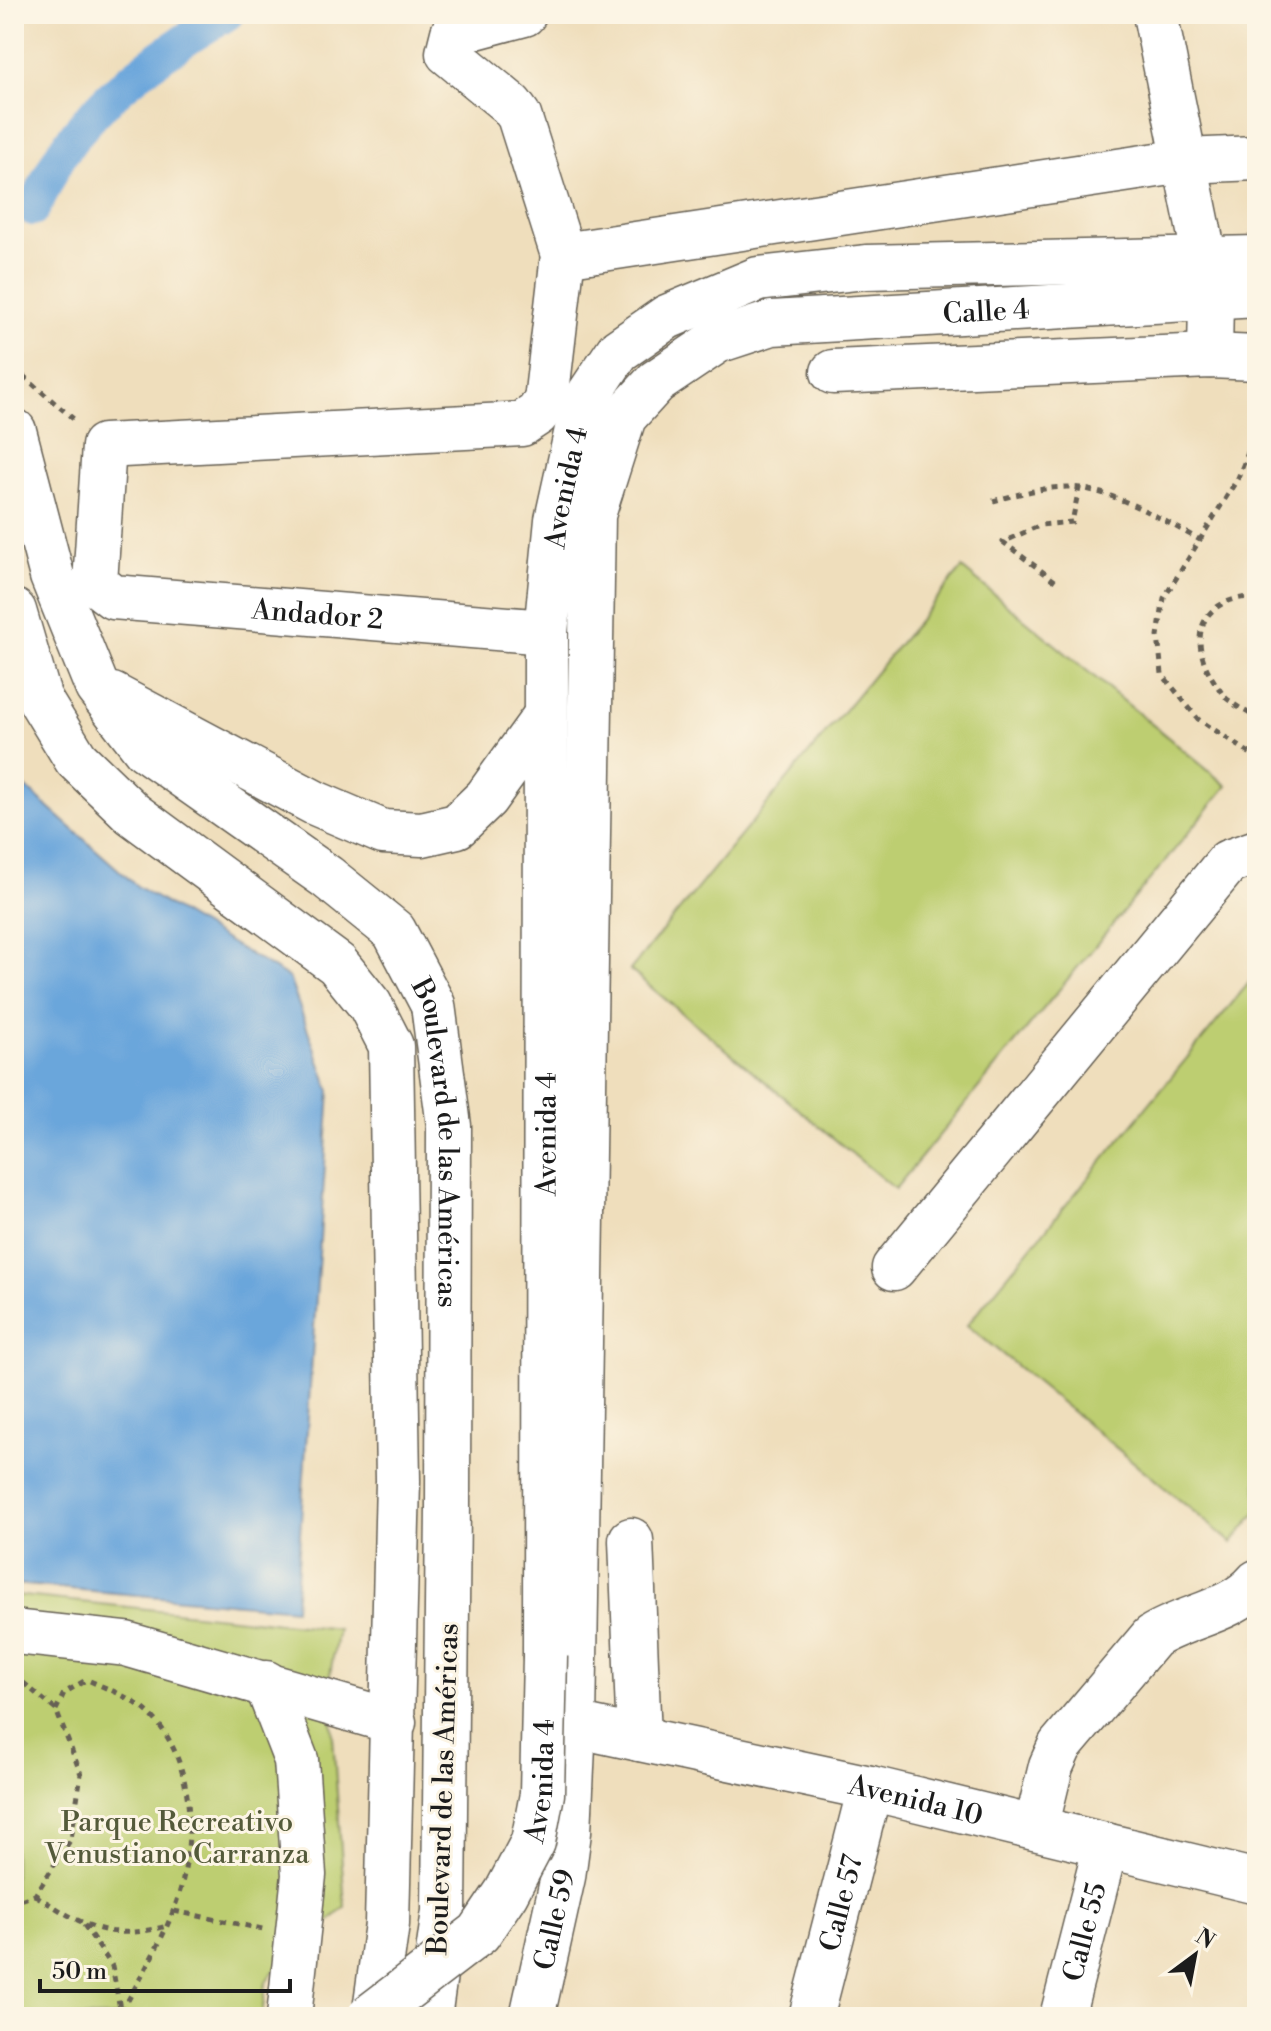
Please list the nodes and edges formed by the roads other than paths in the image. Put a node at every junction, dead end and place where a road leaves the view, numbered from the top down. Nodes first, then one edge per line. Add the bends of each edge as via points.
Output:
1 (524, 14) edge
2 (1155, 14) edge
3 (1257, 158) edge
4 (1184, 161) junction
5 (563, 255) junction
6 (1257, 258) edge
7 (758, 279) joint
8 (1208, 279) junction
9 (1257, 295) edge
10 (717, 341) joint
11 (1210, 356) junction
12 (1257, 358) edge
13 (833, 372) dead end
14 (14, 431) edge
15 (95, 583) joint
16 (14, 611) edge
17 (546, 632) junction
18 (97, 687) junction
19 (543, 719) junction
20 (1257, 852) edge
21 (894, 1268) dead end
22 (631, 1540) dead end
23 (1257, 1582) edge
24 (14, 1632) edge
25 (266, 1683) junction
26 (394, 1722) junction
27 (574, 1725) junction
28 (639, 1739) junction
29 (870, 1788) junction
30 (1036, 1828) junction
31 (1106, 1845) junction
32 (1257, 1882) edge
33 (289, 2017) edge
34 (372, 2017) edge
35 (429, 2017) edge
36 (532, 2017) edge
37 (811, 2017) edge
38 (1062, 2017) edge

1 - 5 main road via 453,33 448,53 519,116
2 - 4 main road
3 - 4 main road
4 - 5 main road
4 - 8 main road
5 - 15 main road, Avenida 4 via 546,401 537,414 522,424 104,446
6 - 8 main road, Calle 4
7 - 8 main road, Calle 4 via 866,267
7 - 17 main road, Avenida 4 via 667,317 618,351 590,393 557,520
8 - 9 main road, Calle 4
8 - 10 main road, Calle 4 via 772,323
8 - 11 main road
10 - 27 main road, Avenida 4 via 656,382 624,417 593,515
11 - 12 main road
11 - 13 main road
14 - 18 main road, Boulevard de las Américas via 52,576
15 - 17 main road, Andador 2 via 113,597
16 - 26 main road, Boulevard de las Américas via 40,700 76,759 133,814 337,964 370,1005 391,1046 398,1481
17 - 19 main road, Avenida 4
18 - 19 main road via 315,803 383,832 422,834 457,826 486,798
18 - 35 main road, Boulevard de las Américas via 145,749 327,877 394,931 433,1005 449,1126 448,1505 444,1911
19 - 34 main road, Avenida 4, bridge via 542,1794 533,1842 479,1933
20 - 21 main road via 1228,862
22 - 28 main road
23 - 30 main road via 1246,1595 1152,1637 1060,1746
24 - 25 main road via 126,1644
25 - 26 main road
25 - 33 main road via 296,1760 303,1861
26 - 34 main road, Boulevard de las Américas via 387,1924
27 - 28 main road, Avenida 10
27 - 36 main road, Calle 59 via 563,1877
28 - 29 main road, Avenida 10
29 - 30 main road, Avenida 10
29 - 37 main road, Calle 57
30 - 31 main road, Avenida 10
31 - 32 main road, Avenida 10
31 - 38 main road, Calle 55

